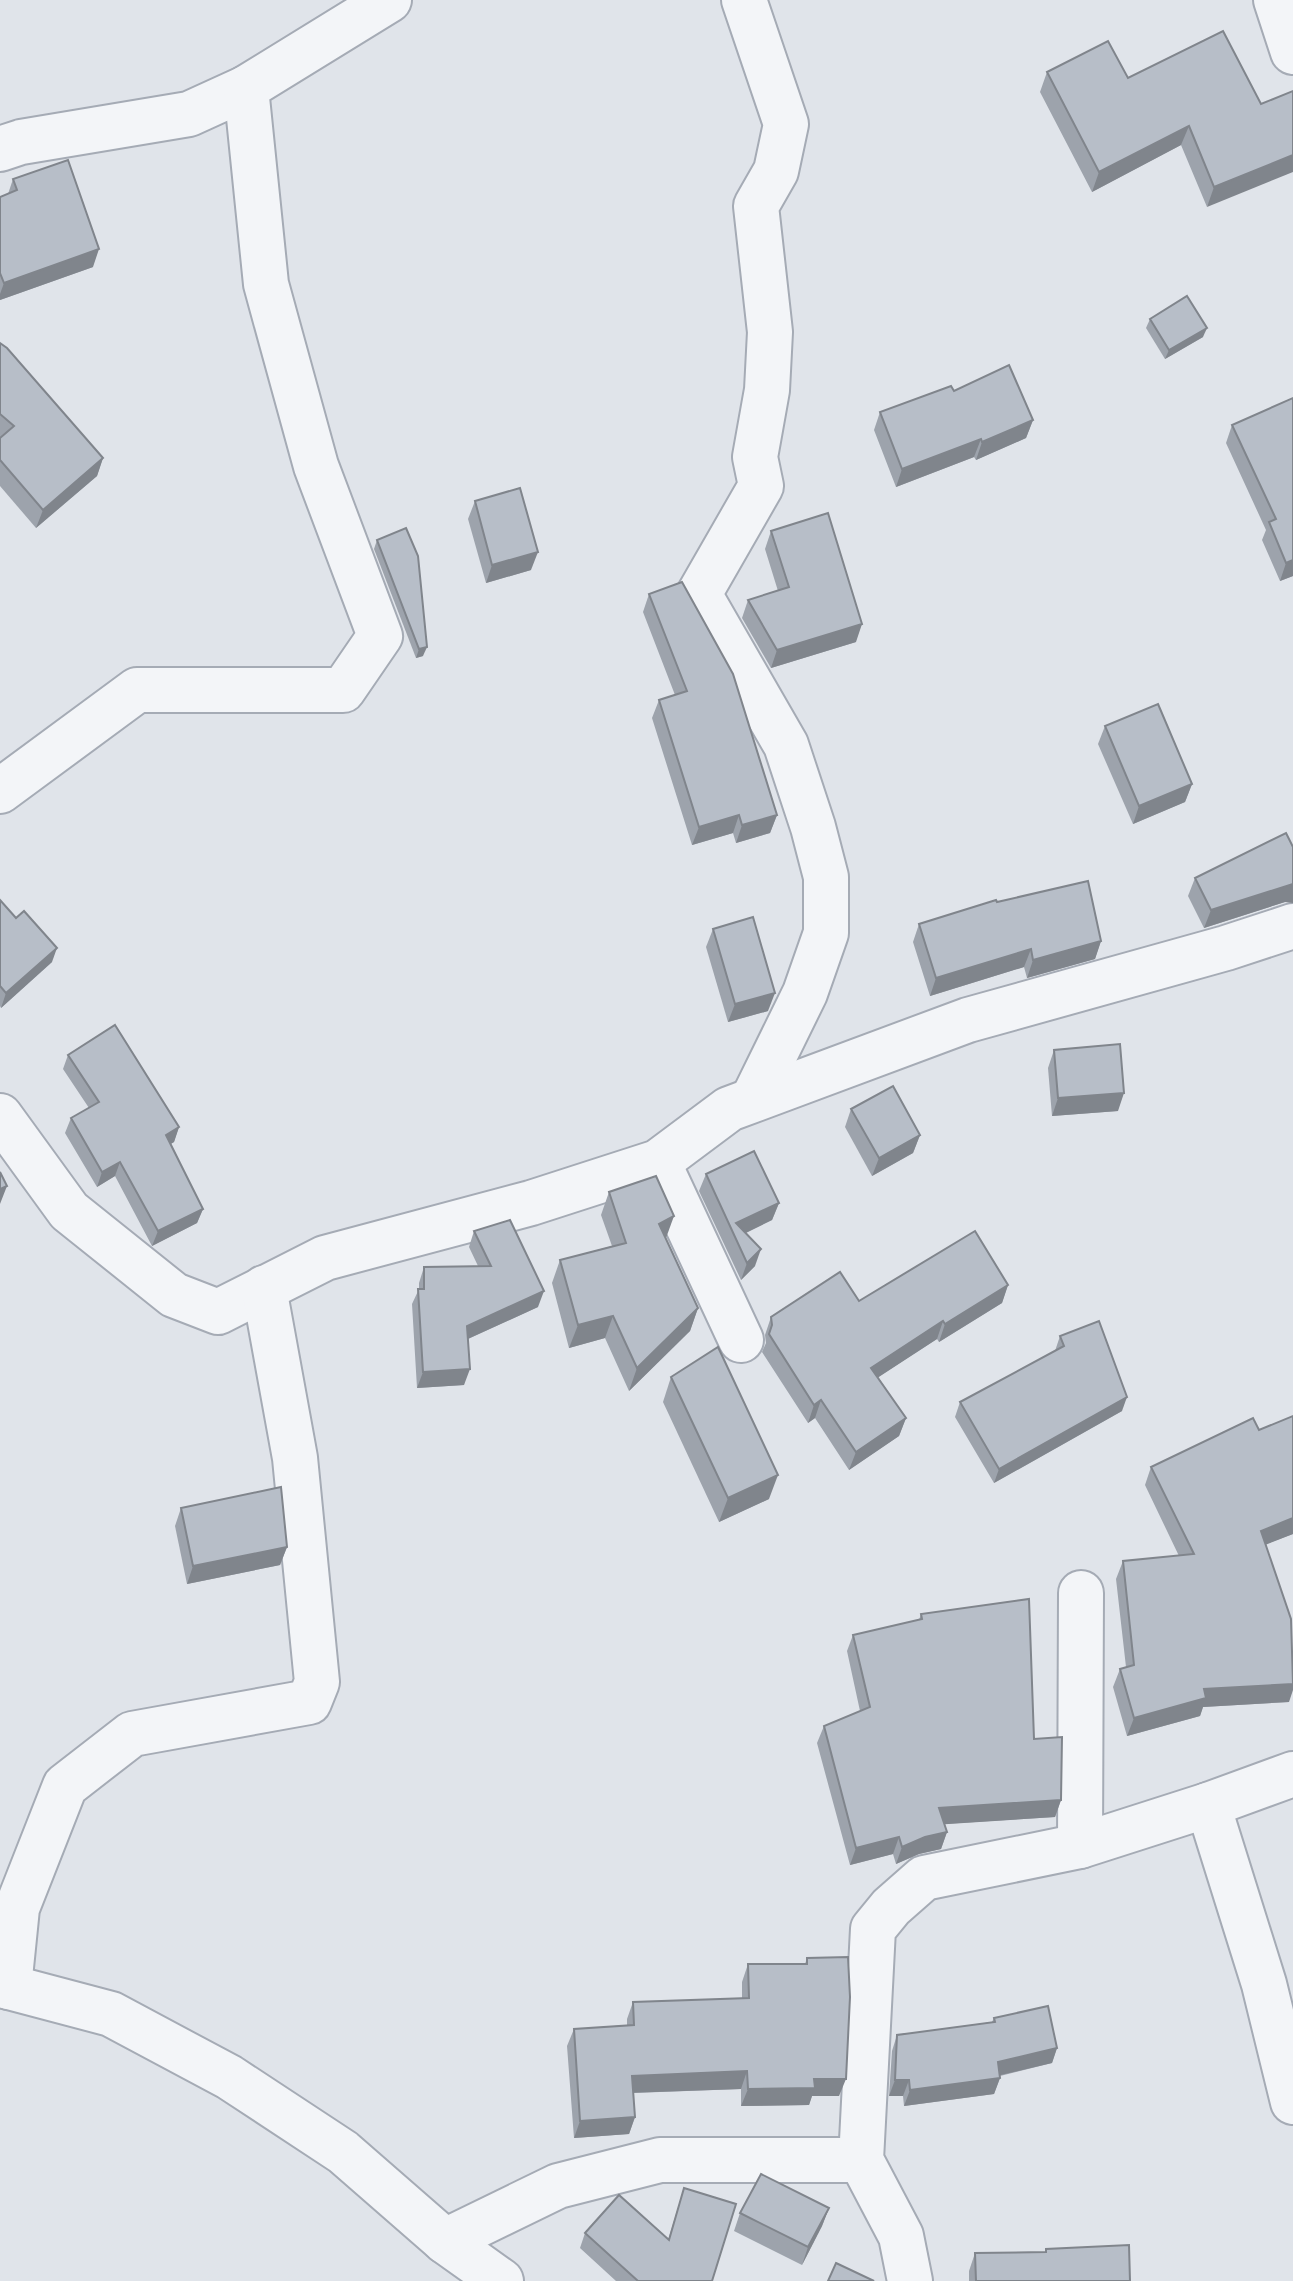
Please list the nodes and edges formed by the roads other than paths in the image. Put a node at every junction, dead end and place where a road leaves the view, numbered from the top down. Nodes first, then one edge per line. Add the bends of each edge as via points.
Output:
1 (389, 0) edge
2 (744, 0) edge
3 (1276, 0) edge
4 (1293, 52) edge
5 (246, 88) junction
6 (0, 149) edge
7 (0, 791) edge
8 (1293, 926) edge
9 (753, 1099) junction
10 (0, 1116) edge
11 (658, 1162) junction
12 (264, 1288) junction
13 (741, 1340) dead end
14 (1081, 1593) dead end
15 (1293, 1774) edge
16 (1208, 1805) junction
17 (1080, 1846) junction
18 (3, 1983) edge
19 (1293, 2102) edge
20 (861, 2160) junction
21 (445, 2241) junction
22 (501, 2281) edge
23 (910, 2281) edge

1 - 5 street
2 - 9 street via 786,124 776,171 756,206 770,332 755,457 761,486 699,594 786,745 826,877 826,933 805,993
3 - 4 street
5 - 6 street via 189,114
5 - 7 street via 266,284 316,466 380,636 343,690 137,690
8 - 9 street via 968,1020
9 - 11 street via 729,1109
10 - 12 street via 69,1211 174,1295 218,1312
11 - 12 street via 531,1203 325,1258
11 - 13 street
12 - 18 street via 295,1458 317,1682 309,1702 132,1734 65,1786 17,1908
14 - 17 street
15 - 16 street
16 - 17 street
16 - 19 street via 1264,1984
17 - 20 street via 924,1878 873,1929
18 - 21 street via 111,2014 229,2077 343,2152
20 - 21 street via 660,2160 558,2186
20 - 23 street via 901,2236
21 - 22 street

